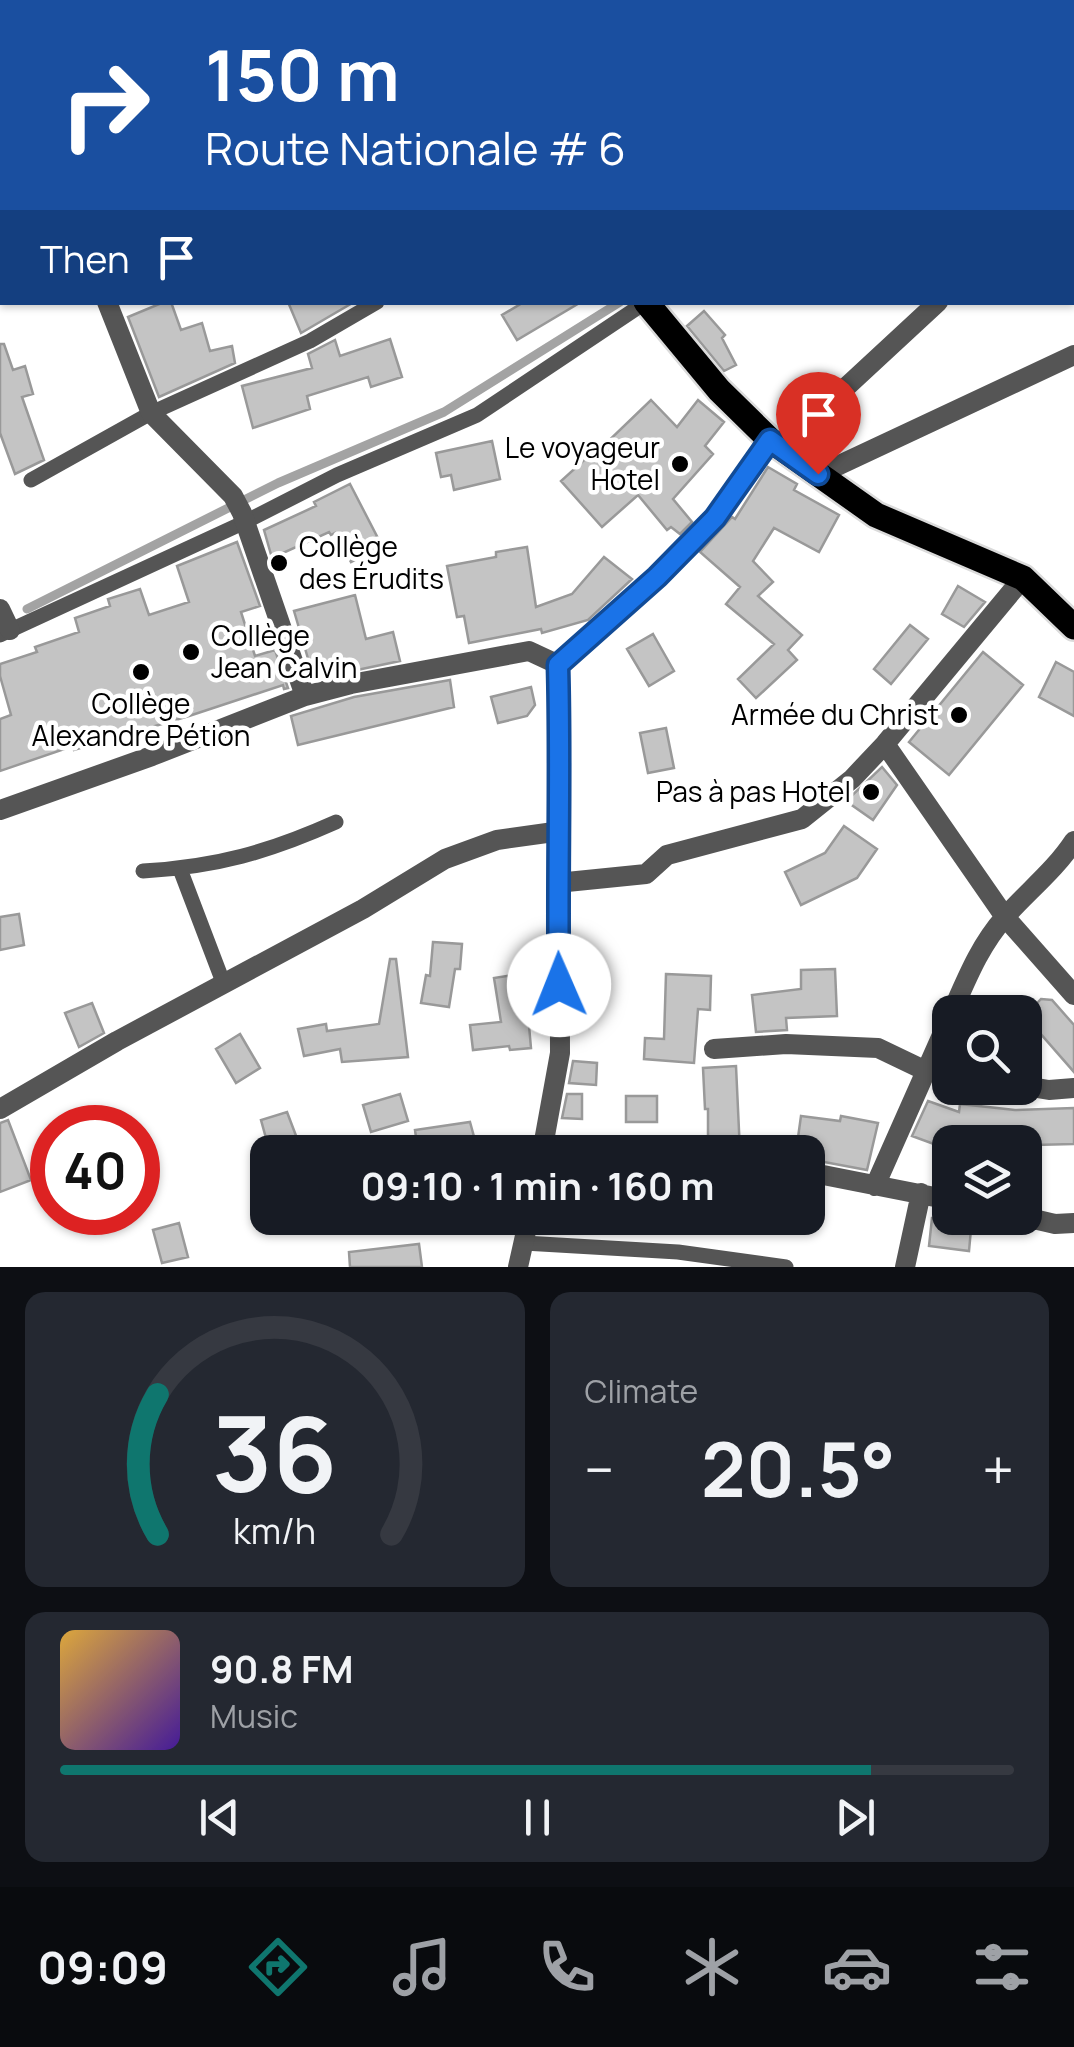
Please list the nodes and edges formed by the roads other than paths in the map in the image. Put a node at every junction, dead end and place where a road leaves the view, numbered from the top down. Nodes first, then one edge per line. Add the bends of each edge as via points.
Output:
1 (107, 305) edge
2 (372, 305) edge
3 (643, 305) edge
4 (648, 305) edge
5 (935, 305) edge
6 (1071, 361) edge
7 (152, 413) junction
8 (816, 415) dead end
9 (770, 440) junction
10 (818, 474) junction
11 (31, 480) dead end
12 (240, 510) junction
13 (1022, 578) junction
14 (0, 609) edge
15 (1074, 627) edge
16 (5, 633) edge
17 (558, 665) junction
18 (305, 696) junction
19 (885, 744) junction
20 (0, 810) edge
21 (336, 822) dead end
22 (561, 831) junction
23 (1074, 841) edge
24 (180, 869) junction
25 (143, 871) dead end
26 (557, 883) junction
27 (1005, 917) junction
28 (224, 982) junction
29 (1074, 994) edge
30 (960, 995) edge
31 (714, 1049) dead end
32 (932, 1057) edge
33 (926, 1070) junction
34 (932, 1071) edge
35 (1074, 1088) edge
36 (1042, 1089) edge
37 (0, 1109) edge
38 (545, 1135) edge
39 (825, 1176) edge
40 (875, 1186) junction
41 (921, 1193) junction
42 (932, 1196) edge
43 (1042, 1221) edge
44 (1074, 1223) edge
45 (526, 1235) edge
46 (524, 1243) junction
47 (518, 1267) edge
48 (786, 1267) edge
49 (905, 1267) edge

1 - 7 street
2 - 7 lane via 310,341
3 - 12 lane via 477,415
4 - 9 main road
5 - 8 street
6 - 10 street
7 - 11 lane
7 - 12 street
9 - 10 main road
9 - 17 street via 715,518
10 - 13 main road via 876,515
12 - 16 lane
12 - 18 street
13 - 15 main road
13 - 19 street
14 - 16 street
17 - 18 street via 528,651
17 - 22 street
18 - 20 street
19 - 26 street via 802,819 666,855 646,874
19 - 27 street
21 - 24 lane via 280,848
22 - 26 street
22 - 28 street via 497,840 445,859
23 - 27 street
24 - 25 lane
24 - 28 lane
26 - 38 street via 560,1052
27 - 29 street
27 - 30 street via 980,950
28 - 37 street
31 - 33 street via 878,1048
32 - 33 street
33 - 34 street
33 - 40 street
35 - 36 street
39 - 40 street
40 - 41 street
41 - 42 street
41 - 49 street
43 - 44 street
45 - 46 street
46 - 47 street
46 - 48 lane via 678,1252

